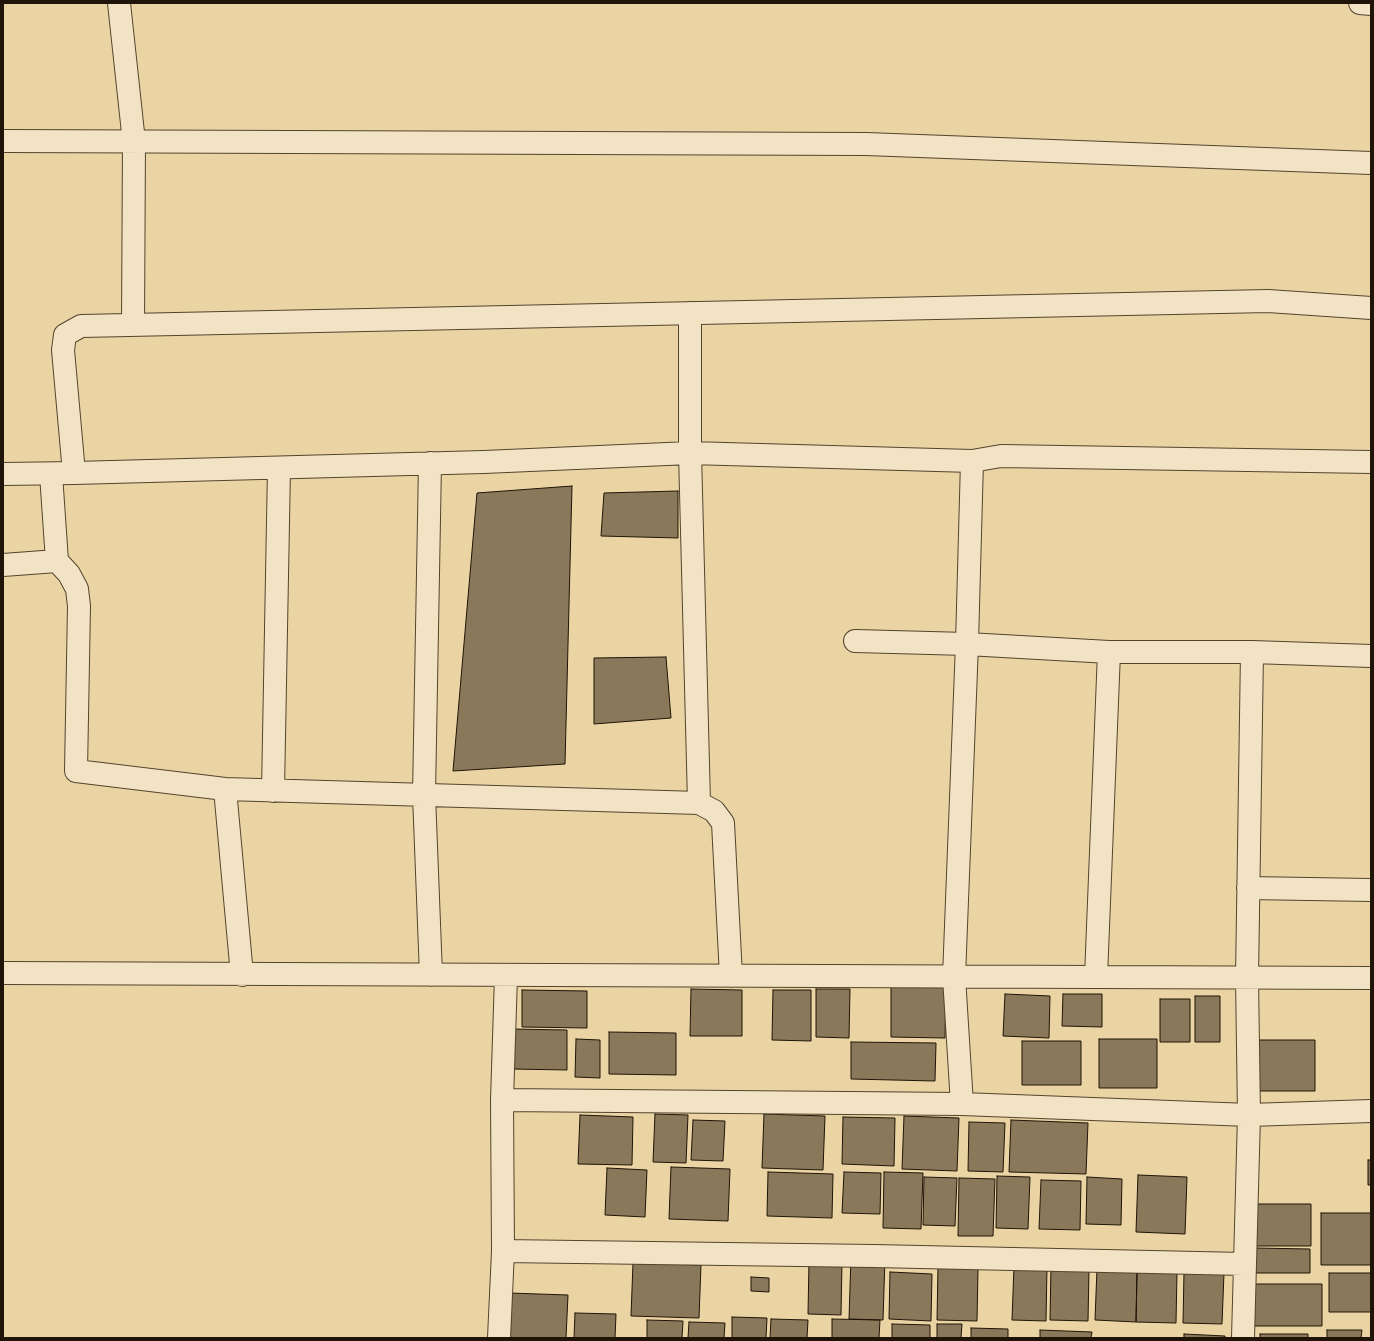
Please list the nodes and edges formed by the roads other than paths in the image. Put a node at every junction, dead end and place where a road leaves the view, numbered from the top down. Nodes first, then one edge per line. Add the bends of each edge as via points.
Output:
1 (119, 3) edge
2 (1360, 3) edge
3 (1371, 4) edge
4 (3, 141) edge
5 (134, 142) junction
6 (1371, 163) edge
7 (1371, 308) edge
8 (690, 313) junction
9 (133, 325) junction
10 (690, 453) junction
11 (972, 461) junction
12 (1371, 462) edge
13 (430, 463) junction
14 (279, 468) junction
15 (74, 473) junction
16 (3, 474) edge
17 (51, 474) junction
18 (57, 561) junction
19 (3, 565) edge
20 (855, 641) dead end
21 (967, 644) junction
22 (1109, 652) junction
23 (1252, 652) junction
24 (1371, 656) edge
25 (225, 789) junction
26 (273, 791) junction
27 (424, 795) junction
28 (700, 802) junction
29 (1248, 888) junction
30 (1371, 890) edge
31 (3, 973) edge
32 (242, 975) junction
33 (431, 975) junction
34 (506, 976) junction
35 (731, 976) junction
36 (954, 977) junction
37 (1096, 977) junction
38 (1247, 978) junction
39 (1371, 978) edge
40 (502, 1100) junction
41 (962, 1104) junction
42 (1371, 1111) edge
43 (1250, 1115) junction
44 (503, 1251) junction
45 (1244, 1264) junction
46 (499, 1338) edge
47 (1243, 1338) edge

1 - 5 street
2 - 3 street
4 - 5 street
5 - 6 street via 866,144
5 - 9 street
7 - 8 street via 1268,302
8 - 9 street
8 - 10 street
9 - 15 street via 81,326 65,335 63,350
10 - 11 street
10 - 13 street
10 - 28 street
11 - 12 street via 1001,456
11 - 21 street
13 - 14 street
13 - 27 street
14 - 15 street
14 - 26 street
15 - 17 street
16 - 17 street
17 - 18 street
18 - 19 street
18 - 25 street via 69,574 76,589 79,606 76,771
20 - 21 street
21 - 22 street
21 - 36 street
22 - 23 street
22 - 37 street
23 - 24 street
23 - 29 street
25 - 26 street
25 - 32 street
26 - 27 street
27 - 28 street
27 - 33 street
28 - 35 street via 714,811 723,823
29 - 30 street
29 - 38 street
31 - 32 street
32 - 33 street
33 - 34 street
34 - 35 street
34 - 40 street
35 - 36 street
36 - 37 street
36 - 41 street
37 - 38 street
38 - 39 street
38 - 43 street
40 - 41 street
40 - 44 street
41 - 43 street
42 - 43 street
43 - 45 street
44 - 45 street
44 - 46 street
45 - 47 street

